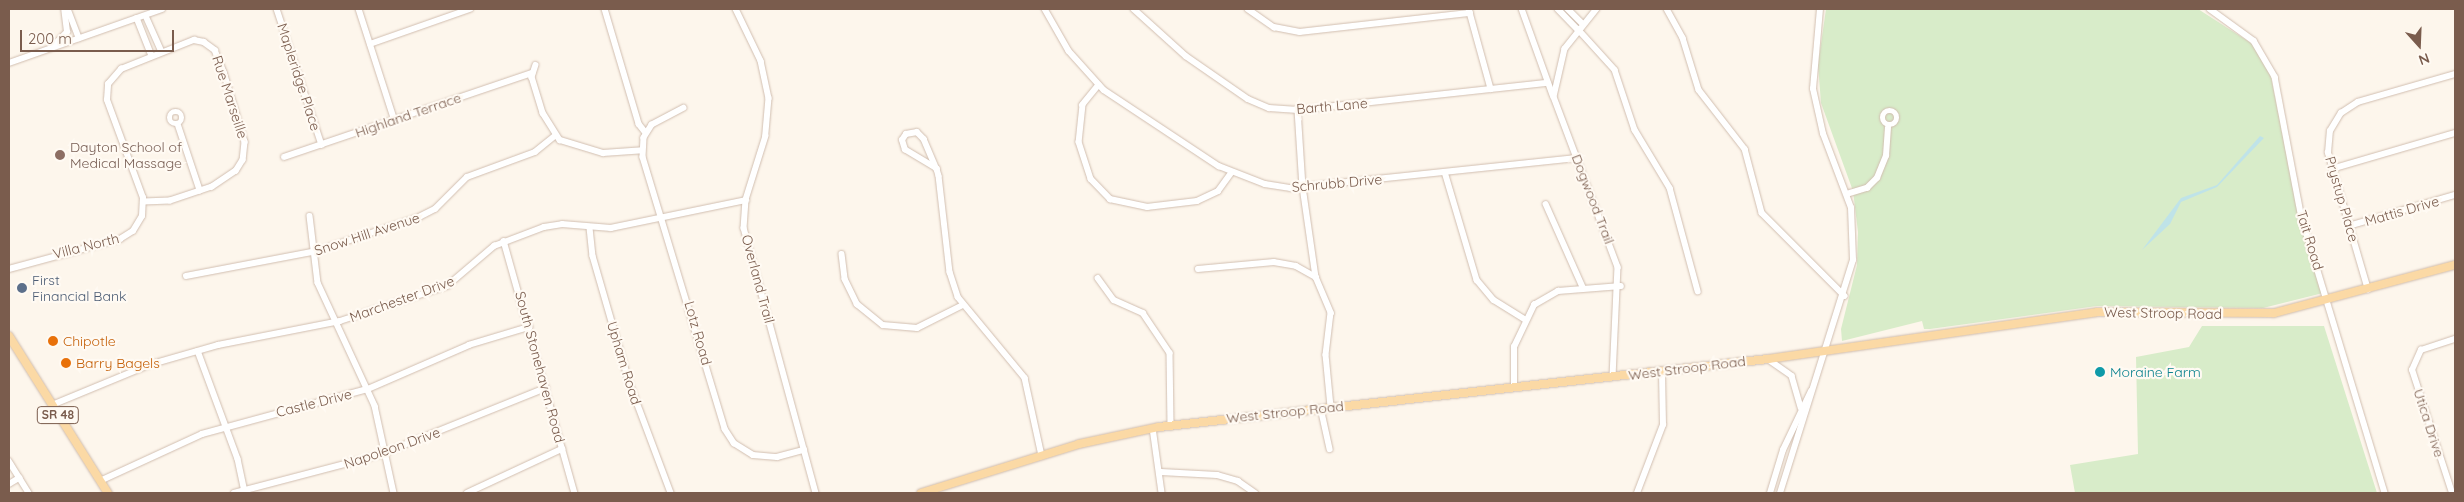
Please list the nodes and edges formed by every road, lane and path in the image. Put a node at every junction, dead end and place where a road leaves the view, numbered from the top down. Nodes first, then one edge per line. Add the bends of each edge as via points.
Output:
1 (64, 9) edge
2 (68, 9) edge
3 (162, 9) edge
4 (277, 9) edge
5 (358, 9) edge
6 (468, 9) edge
7 (605, 9) edge
8 (736, 9) edge
9 (1046, 9) edge
10 (1134, 9) edge
11 (1248, 9) edge
12 (1522, 9) edge
13 (1558, 9) edge
14 (1568, 9) edge
15 (1597, 9) edge
16 (1667, 9) edge
17 (1820, 9) edge
18 (2210, 9) edge
19 (1469, 11) edge
20 (146, 16) junction
21 (137, 18) junction
22 (1574, 22) junction
23 (1579, 27) junction
24 (79, 38) junction
25 (370, 44) junction
26 (50, 48) junction
27 (162, 52) junction
28 (152, 56) junction
29 (9, 63) edge
30 (536, 65) dead end
31 (532, 74) junction
32 (2455, 74) edge
33 (1548, 83) junction
34 (1099, 85) junction
35 (1491, 90) junction
36 (1554, 97) junction
37 (684, 108) dead end
38 (1298, 110) junction
39 (395, 120) junction
40 (178, 124) dead end
41 (1888, 128) dead end
42 (646, 133) junction
43 (2455, 133) edge
44 (555, 136) junction
45 (322, 145) junction
46 (642, 150) junction
47 (284, 157) dead end
48 (1578, 158) junction
49 (2332, 169) junction
50 (1445, 172) junction
51 (938, 173) junction
52 (1231, 173) junction
53 (1303, 187) junction
54 (200, 190) junction
55 (1847, 194) junction
56 (2455, 195) edge
57 (746, 200) junction
58 (144, 202) junction
59 (1546, 204) dead end
60 (310, 216) dead end
61 (662, 216) junction
62 (2349, 226) junction
63 (590, 228) junction
64 (504, 241) junction
65 (317, 251) junction
66 (842, 254) dead end
67 (2455, 265) edge
68 (1198, 268) dead end
69 (9, 269) edge
70 (186, 276) dead end
71 (1316, 277) junction
72 (1098, 278) dead end
73 (1620, 286) junction
74 (1583, 287) junction
75 (2368, 290) junction
76 (1698, 291) dead end
77 (1845, 296) junction
78 (2329, 302) junction
79 (963, 305) junction
80 (1524, 319) junction
81 (336, 322) junction
82 (529, 327) junction
83 (9, 336) edge
84 (2455, 339) edge
85 (198, 350) junction
86 (1825, 352) junction
87 (1768, 359) junction
88 (1662, 371) junction
89 (1613, 377) junction
90 (1814, 387) junction
91 (546, 388) junction
92 (1514, 388) junction
93 (368, 389) junction
94 (52, 405) junction
95 (1331, 407) junction
96 (1321, 408) junction
97 (1801, 408) junction
98 (1171, 425) junction
99 (225, 426) junction
100 (1153, 428) junction
101 (1330, 448) dead end
102 (562, 449) junction
103 (804, 450) junction
104 (388, 452) junction
105 (1042, 456) junction
106 (9, 461) edge
107 (1161, 472) junction
108 (19, 478) junction
109 (100, 481) junction
110 (9, 484) edge
111 (244, 492) edge
112 (29, 493) edge
113 (108, 493) edge
114 (234, 493) edge
115 (394, 493) edge
116 (467, 493) edge
117 (574, 493) edge
118 (671, 493) edge
119 (816, 493) edge
120 (921, 493) edge
121 (1162, 493) edge
122 (1255, 493) edge
123 (1637, 493) edge
124 (1770, 493) edge
125 (1780, 493) edge
126 (2385, 493) edge
127 (2452, 493) edge

1 - 26 street via 67,32
2 - 24 street
3 - 20 street
4 - 45 street, Mapleridge Place
5 - 25 street
6 - 25 street
7 - 42 street via 639,124
8 - 57 street, Overland Trail via 761,61 769,98 764,146
9 - 34 street, Schrubb Drive via 1061,40
10 - 38 street, Barth Lane via 1162,38 1248,99 1269,108
11 - 19 street via 1274,27 1300,32
12 - 33 street
13 - 22 street
14 - 22 street
15 - 23 street, Dogwood Trail
16 - 77 street via 1683,38 1703,96 1745,149 1762,213
17 - 55 street via 1812,61 1816,105
18 - 78 street, Tait Road via 2254,40 2275,77 2300,209
19 - 35 street
20 - 21 street
20 - 27 street
21 - 24 street
21 - 28 street
22 - 23 street
23 - 36 street, Dogwood Trail via 1558,66
23 - 76 street via 1615,70 1635,130 1670,188
24 - 26 street
25 - 39 street
26 - 29 street
27 - 28 street, Rue Marseille
27 - 54 street, Rue Marseille via 194,40 213,48 245,142 236,171
28 - 58 street, Rue Marseille via 114,72 106,90
30 - 31 street
31 - 39 street, Highland Terrace
31 - 44 street via 543,113
32 - 49 street, Prystup Place via 2366,99 2344,111 2328,140
33 - 35 street, Barth Lane
33 - 36 street
34 - 52 street, Schrubb Drive via 1152,126
34 - 52 street via 1083,105 1079,142 1091,178 1110,199 1147,207 1196,201 1218,191
35 - 38 street, Barth Lane
36 - 48 street, Dogwood Trail
37 - 42 street via 660,117
38 - 53 street
39 - 45 street, Highland Terrace
40 - 54 street
41 - 55 street via 1886,156 1877,178 1867,188
42 - 46 street
43 - 49 street
44 - 46 street via 570,145 603,154
44 - 65 street, Snow Hill Avenue via 535,152 467,177 425,215
45 - 47 street, Highland Terrace
46 - 61 street, Lotz Road
48 - 50 street, Schrubb Drive
48 - 73 street, Dogwood Trail via 1618,267
49 - 62 street, Prystup Place
50 - 53 street, Schrubb Drive
50 - 80 street via 1476,280 1494,300
51 - 51 street via 920,134 906,134 902,140 905,150
51 - 79 street via 950,272
52 - 53 street, Schrubb Drive via 1281,187
53 - 71 street
54 - 58 street, Rue Marseille via 170,202
55 - 77 street via 1854,247
56 - 62 street, Mattis Drive
57 - 61 street, Marchester Drive
57 - 103 street, Overland Trail via 746,235
58 - 69 street, Villa North via 138,225 120,239
59 - 74 street
60 - 65 street
61 - 63 street, Marchester Drive
61 - 103 street, Lotz Road via 729,437 740,449 759,457
62 - 75 street, Prystup Place
63 - 64 street, Marchester Drive via 553,224
63 - 118 street, Upham Road via 594,264 629,381
64 - 81 street, Marchester Drive via 452,283
64 - 82 street, South Stonehaven Road
65 - 70 street, Snow Hill Avenue
65 - 81 street via 318,282
66 - 79 street via 852,296 868,316 883,325 917,328
67 - 75 main road, West Stroop Road
68 - 71 street via 1274,262
71 - 95 street via 1332,313 1326,355
72 - 98 street via 1114,300 1143,313 1170,353
73 - 74 street
73 - 89 street, Dogwood Trail
74 - 80 street via 1542,298
75 - 78 main road, West Stroop Road
77 - 86 street
78 - 86 main road, West Stroop Road via 2258,314 2097,312
78 - 126 street, Tait Road
79 - 105 street via 1025,378
80 - 92 street via 1514,347
81 - 85 street, Marchester Drive
81 - 93 street
82 - 91 street, South Stonehaven Road
82 - 93 street, Castle Drive via 469,345
83 - 94 main road, SR 48
84 - 127 street, Utica Drive via 2418,353 2413,375
85 - 94 street, Marchester Drive via 111,378
85 - 99 street
86 - 87 main road, West Stroop Road
86 - 90 street
87 - 88 main road, West Stroop Road
87 - 97 street via 1792,376
88 - 89 main road, West Stroop Road
88 - 123 street via 1663,425
89 - 92 main road, West Stroop Road
90 - 97 street
90 - 125 street
91 - 102 street, South Stonehaven Road
91 - 104 street, Napoleon Drive
92 - 95 main road, West Stroop Road
93 - 99 street, Castle Drive
93 - 104 street
94 - 109 main road, SR 48
95 - 96 main road, West Stroop Road
96 - 98 main road, West Stroop Road
96 - 101 street
97 - 124 street
98 - 100 main road, West Stroop Road
99 - 109 street, Castle Drive via 157,452
99 - 111 street
100 - 105 main road, West Stroop Road
100 - 107 street
102 - 116 street
102 - 117 street, South Stonehaven Road
103 - 119 street, Overland Trail
104 - 111 street, Napoleon Drive
104 - 115 street
105 - 120 main road, West Stroop Road
106 - 108 street
107 - 121 street
107 - 122 street via 1217,475 1238,481
108 - 110 street
108 - 112 street
109 - 113 main road, SR 48
111 - 114 street, Napoleon Drive

